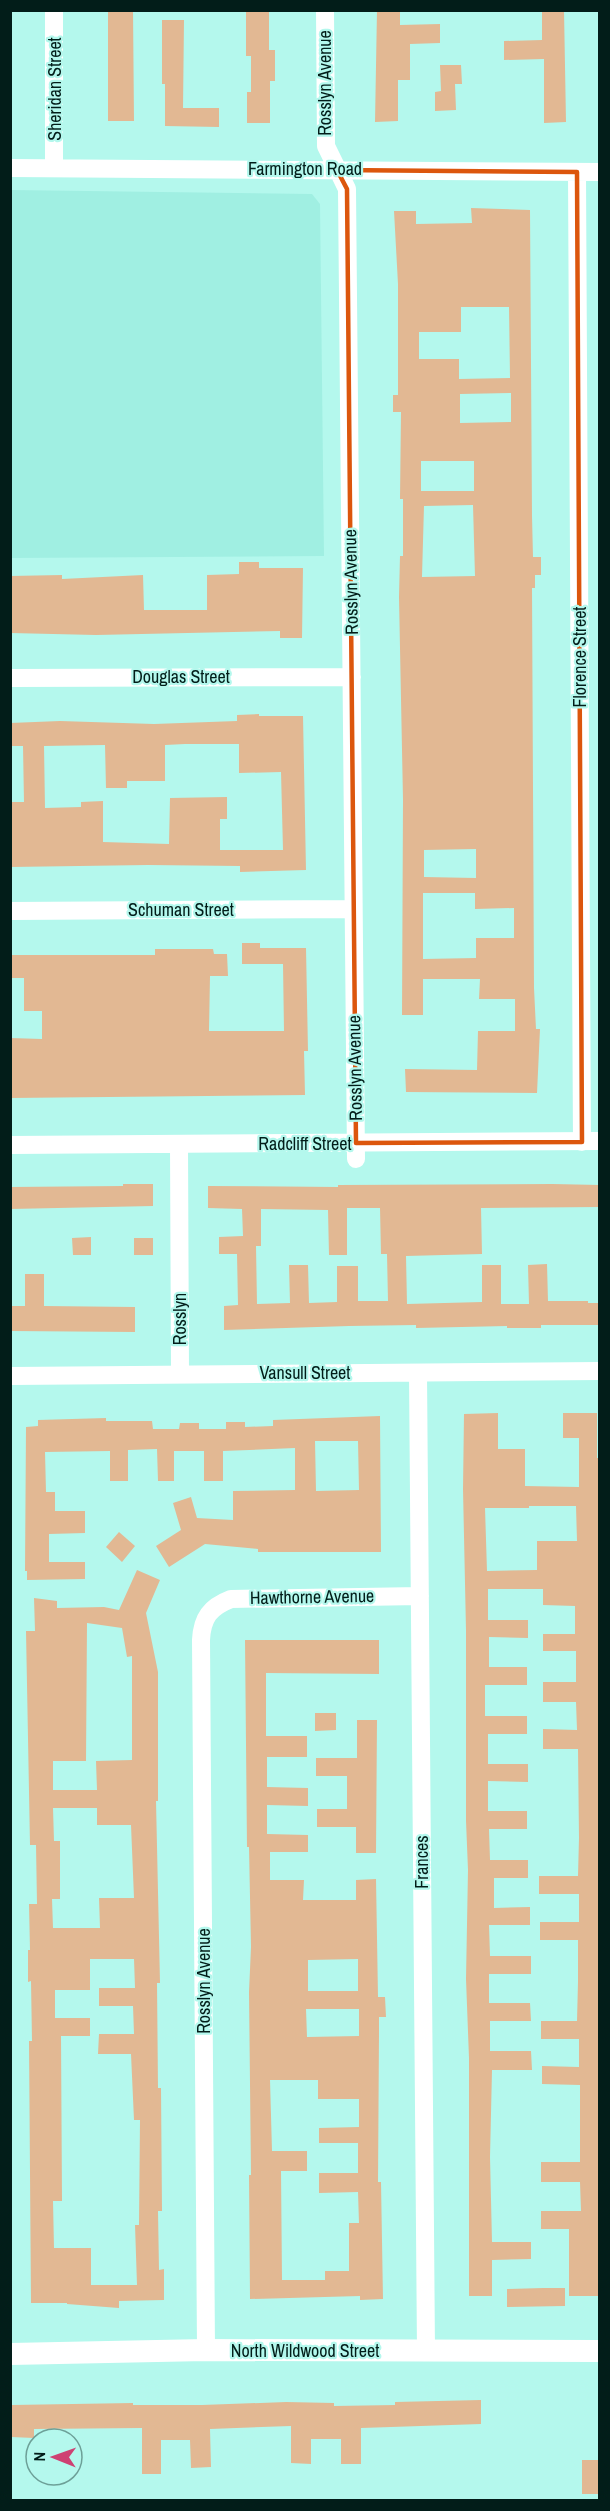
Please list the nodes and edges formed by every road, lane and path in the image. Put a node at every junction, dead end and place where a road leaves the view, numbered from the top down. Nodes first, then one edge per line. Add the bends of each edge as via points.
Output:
1 (54, 10) edge
2 (325, 10) edge
3 (10, 168) edge
4 (54, 168) junction
5 (338, 170) junction
6 (577, 172) junction
7 (600, 172) edge
8 (352, 677) junction
9 (10, 678) edge
10 (352, 909) junction
11 (10, 911) edge
12 (591, 1142) edge
13 (179, 1144) junction
14 (10, 1145) edge
15 (356, 1151) junction
16 (600, 1371) edge
17 (418, 1373) junction
18 (180, 1374) junction
19 (10, 1376) edge
20 (420, 1596) junction
21 (207, 1613) joint
22 (207, 2350) junction
23 (600, 2351) edge
24 (426, 2352) junction
25 (10, 2354) edge

1 - 4 street, Sheridan Street
2 - 5 street, Rosslyn Avenue via 326,146
3 - 4 street, Farmington Road
4 - 5 street, Farmington Road
5 - 6 street, Farmington Road
5 - 8 street, Rosslyn Avenue via 347,189
6 - 7 street, Farmington Road
6 - 12 street, Florence Street
8 - 9 street, Douglas Street
8 - 10 street, Rosslyn Avenue
10 - 11 street, Schuman Street
10 - 15 street, Rosslyn Avenue
12 - 15 street, Radcliff Street
13 - 14 street, Radcliff Street
13 - 15 street, Radcliff Street
13 - 18 street, Rosslyn
16 - 17 street, Vansull Street
17 - 18 street, Vansull Street
17 - 20 street, Frances
18 - 19 street, Vansull Street
20 - 21 street, Hawthorne Avenue via 231,1599
20 - 24 street, Frances
21 - 22 street, Rosslyn Avenue via 201,1640
22 - 24 street, North Wildwood Street
22 - 25 street, North Wildwood Street
23 - 24 street, North Wildwood Street

